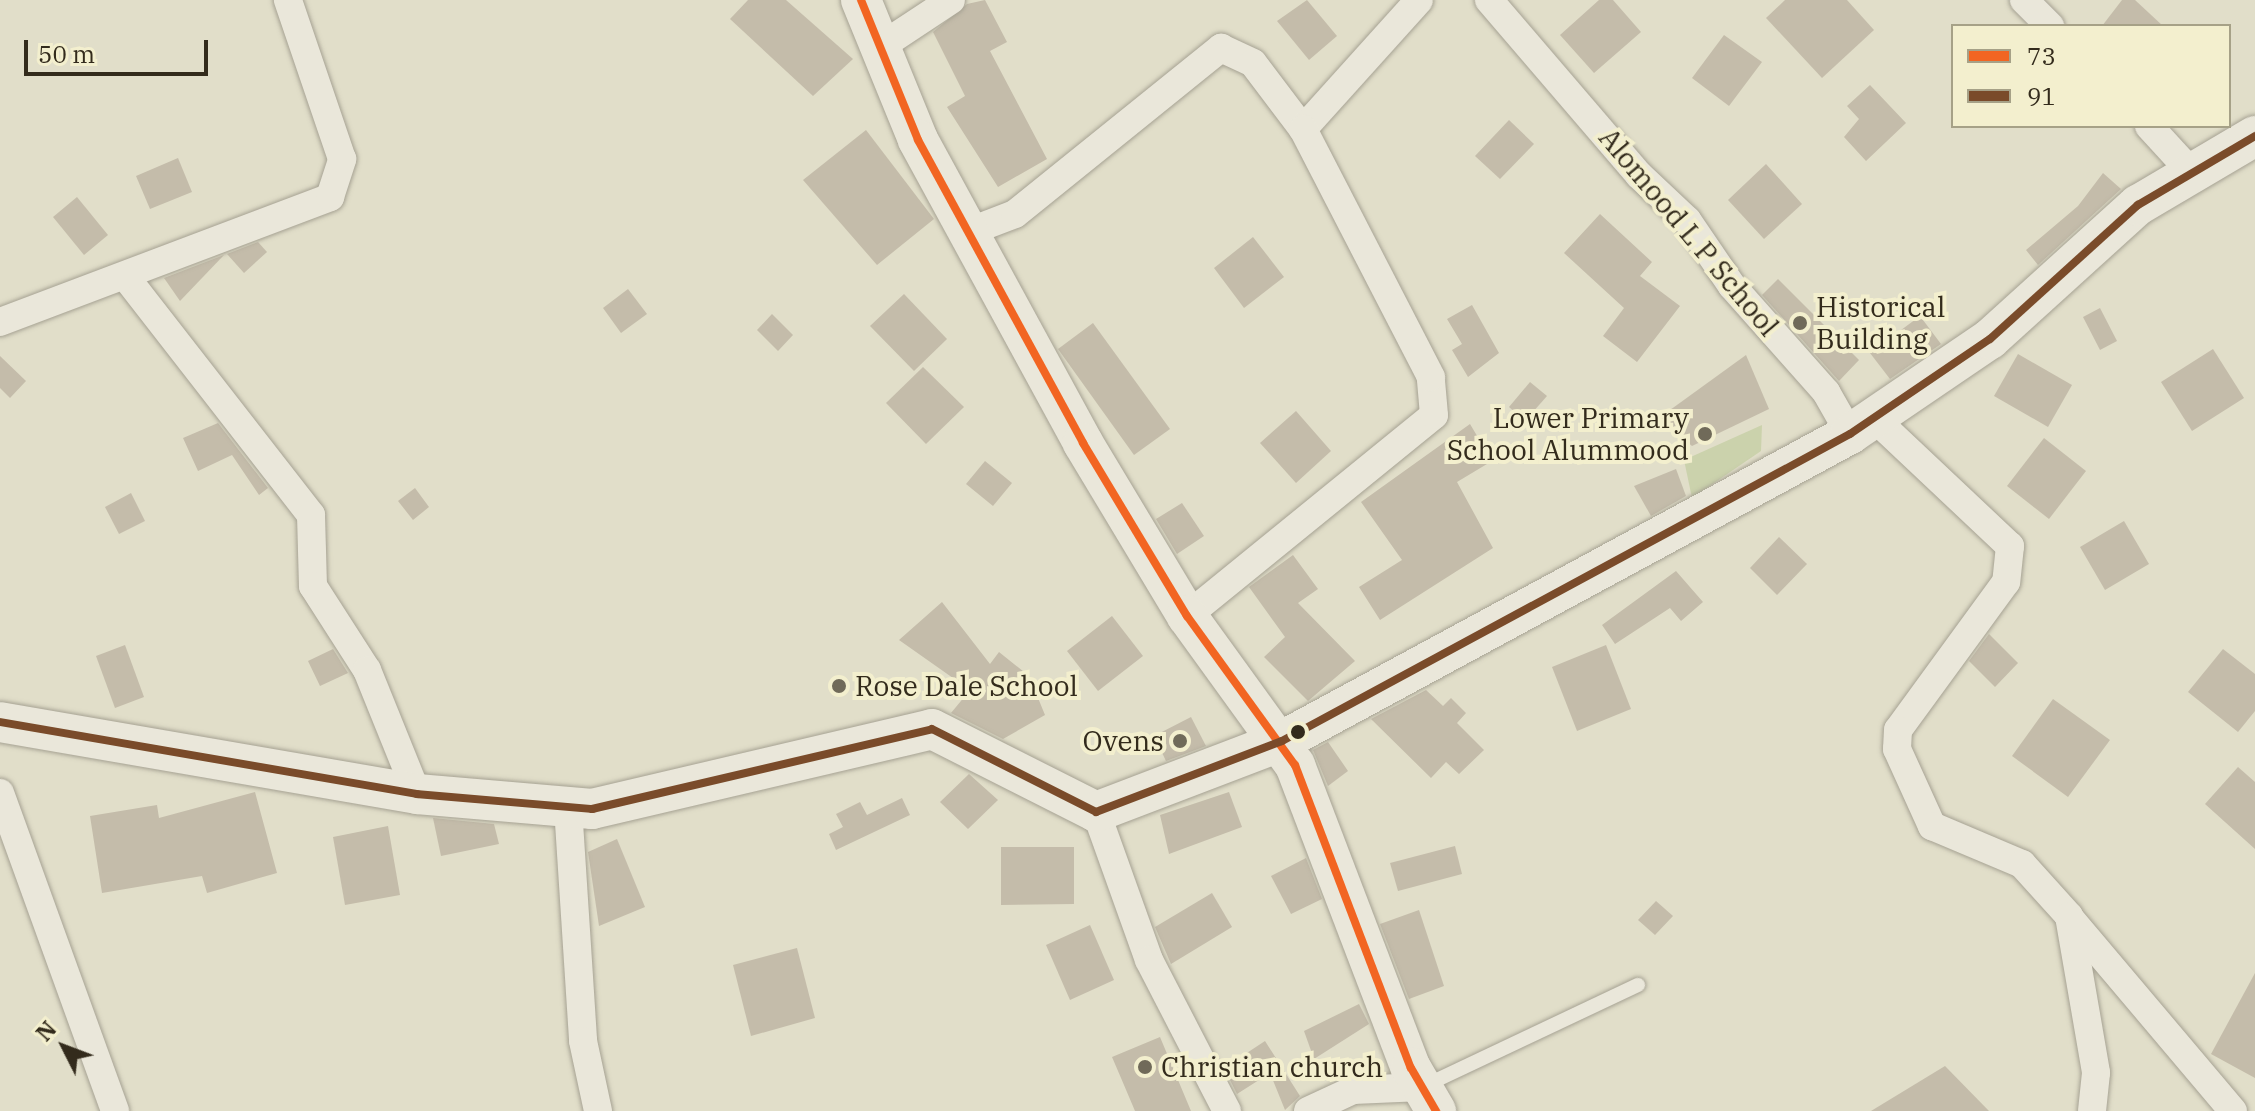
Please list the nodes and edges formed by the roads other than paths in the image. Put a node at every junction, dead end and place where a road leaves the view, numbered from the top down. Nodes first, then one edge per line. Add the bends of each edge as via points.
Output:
1 (288, 0) edge
2 (861, 0) edge
3 (951, 0) edge
4 (1419, 0) edge
5 (1489, 0) edge
6 (2024, 0) edge
7 (2048, 24) edge
8 (880, 47) junction
9 (2151, 128) edge
10 (1303, 129) junction
11 (2255, 136) edge
12 (2192, 173) junction
13 (968, 232) junction
14 (125, 276) junction
15 (0, 322) edge
16 (1862, 426) junction
17 (1187, 616) junction
18 (0, 722) edge
19 (1282, 741) junction
20 (0, 793) edge
21 (417, 794) junction
22 (568, 807) junction
23 (1096, 812) junction
24 (2069, 916) junction
25 (1638, 985) dead end
26 (1429, 1099) edge
27 (115, 1111) edge
28 (598, 1111) edge
29 (1227, 1111) edge
30 (1308, 1111) edge
31 (2092, 1111) edge
32 (2233, 1111) edge

1 - 14 street via 342,159 330,197
2 - 8 main road
3 - 8 street
4 - 10 street
5 - 16 street, Alomood L P School via 1639,175 1687,220 1732,286
6 - 7 street
8 - 13 main road via 918,140
9 - 12 street
10 - 13 street via 1253,63 1221,48 1015,214
10 - 17 street via 1431,377 1434,415
11 - 12 main road
12 - 16 main road via 2138,205 1990,339
13 - 17 main road
14 - 15 street
14 - 21 street via 311,515 313,586 367,670
16 - 19 main road
16 - 24 street, Alomood L P School via 2010,546 2012,563 1898,730 1897,749 1932,826 2022,864
17 - 19 main road
18 - 21 main road
19 - 23 main road
19 - 26 main road
20 - 27 street
21 - 22 main road
22 - 23 main road via 592,809 932,729
22 - 28 street via 583,1041
23 - 29 street via 1149,960
24 - 31 street via 2096,1073
24 - 32 street, Alomood L P School
25 - 26 lane
26 - 30 street via 1353,1090

